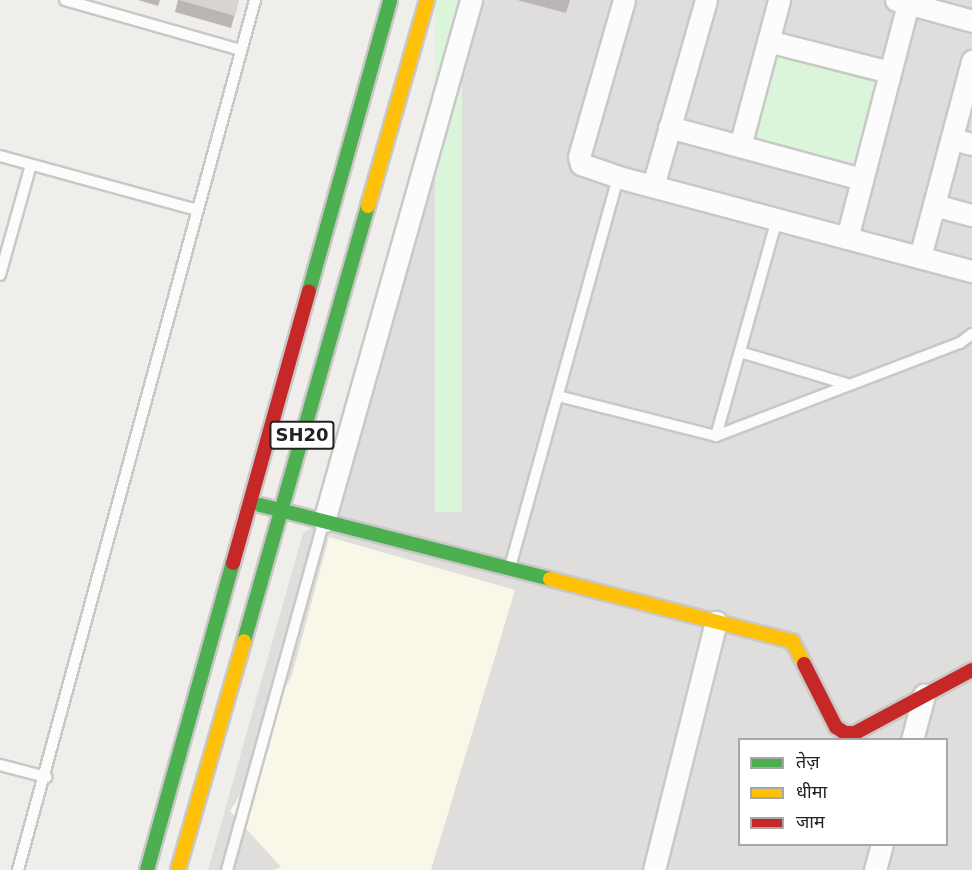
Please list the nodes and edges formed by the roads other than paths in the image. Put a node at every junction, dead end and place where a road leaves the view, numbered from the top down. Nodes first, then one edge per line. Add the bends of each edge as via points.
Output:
1 (65, 0) edge
2 (255, 0) edge
3 (390, 0) edge
4 (427, 0) edge
5 (471, 0) edge
6 (624, 0) edge
7 (706, 0) edge
8 (779, 0) edge
9 (79, 2) edge
10 (902, 2) edge
11 (972, 21) edge
12 (768, 41) junction
13 (242, 50) junction
14 (972, 61) edge
15 (890, 72) junction
16 (669, 127) junction
17 (962, 141) edge
18 (740, 146) junction
19 (0, 156) edge
20 (31, 165) junction
21 (618, 177) junction
22 (862, 179) junction
23 (653, 186) junction
24 (934, 205) junction
25 (197, 210) junction
26 (972, 215) edge
27 (777, 219) junction
28 (847, 238) junction
29 (920, 257) junction
30 (972, 271) edge
31 (0, 275) edge
32 (972, 334) edge
33 (740, 352) junction
34 (848, 384) junction
35 (558, 396) junction
36 (716, 436) junction
37 (250, 502) junction
38 (280, 510) junction
39 (324, 521) junction
40 (510, 569) junction
41 (716, 622) junction
42 (972, 670) edge
43 (924, 695) junction
44 (913, 738) edge
45 (0, 765) edge
46 (46, 777) junction
47 (881, 846) edge
48 (18, 870) edge
49 (147, 870) edge
50 (178, 870) edge
51 (226, 870) edge
52 (654, 870) edge
53 (875, 870) edge

1 - 9 lane
2 - 13 lane
3 - 37 main road, SH20
4 - 38 main road, SH20
5 - 39 street
6 - 21 street via 579,157 587,168
7 - 16 street
8 - 12 street
9 - 13 lane
10 - 11 street
10 - 15 street
12 - 15 street
12 - 18 street
13 - 25 lane
14 - 17 street
15 - 22 street
16 - 18 street
16 - 23 street
17 - 24 street
18 - 22 street
19 - 20 lane
20 - 25 lane
20 - 31 lane
21 - 23 street
21 - 35 lane
22 - 28 street
23 - 27 street
24 - 26 street
24 - 29 street
25 - 46 lane
27 - 28 street
27 - 33 lane
28 - 29 street
29 - 30 street
32 - 34 lane via 960,344
33 - 34 lane
33 - 36 lane
34 - 36 lane
35 - 36 lane
35 - 40 lane
37 - 38 main road
37 - 49 main road, SH20
38 - 39 main road
38 - 50 main road, SH20
39 - 40 main road
39 - 51 lane
40 - 41 main road
41 - 43 main road via 792,641 836,727 845,733 855,733
41 - 52 street
42 - 43 main road
43 - 44 street
45 - 46 lane
46 - 48 lane
47 - 53 street

